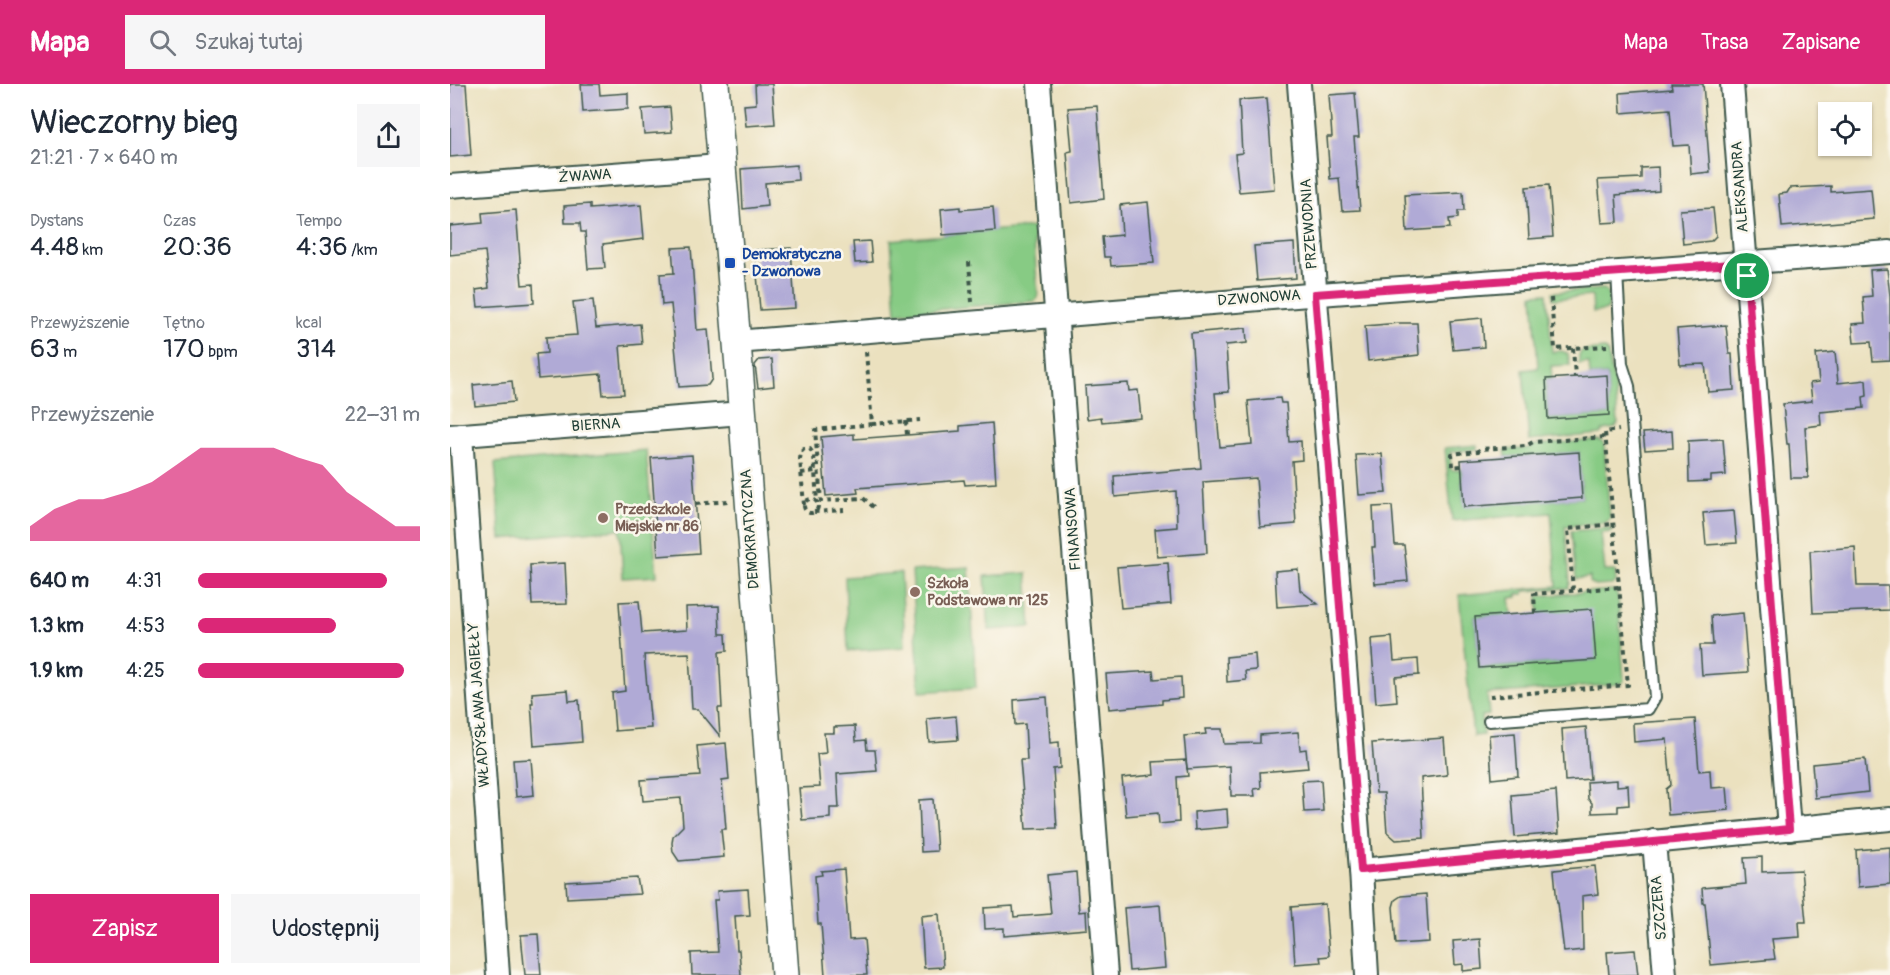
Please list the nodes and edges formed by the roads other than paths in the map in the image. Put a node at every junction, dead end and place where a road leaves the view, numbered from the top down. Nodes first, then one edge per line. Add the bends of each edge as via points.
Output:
1 (715, 84) edge
2 (1039, 84) edge
3 (1299, 84) edge
4 (1732, 84) edge
5 (720, 166) junction
6 (450, 186) edge
7 (1890, 252) edge
8 (1746, 263) junction
9 (1617, 272) junction
10 (1315, 294) junction
11 (1055, 315) junction
12 (736, 342) junction
13 (742, 413) junction
14 (456, 436) edge
15 (1489, 721) dead end
16 (1890, 819) edge
17 (1789, 829) junction
18 (1654, 841) junction
19 (1361, 870) junction
20 (498, 975) edge
21 (785, 975) edge
22 (1106, 975) edge
23 (1367, 975) edge
24 (1665, 975) edge

1 - 5 street, DEMOKRATYCZNA
2 - 11 street, FINANSOWA
3 - 10 street, PRZEWODNIA
4 - 8 street, ALEKSANDRA
5 - 6 street, ŻWAWA
5 - 12 street, DEMOKRATYCZNA
7 - 8 street, DZWONOWA
8 - 9 street, DZWONOWA
8 - 17 street, ALEKSANDRA
9 - 10 street, DZWONOWA
9 - 15 lane via 1622,364 1629,386 1655,697 1648,709
10 - 11 street, DZWONOWA
10 - 19 street, PRZEWODNIA
11 - 12 street, DZWONOWA
11 - 22 street, FINANSOWA
12 - 13 street, DEMOKRATYCZNA
13 - 14 street, BIERNA
13 - 21 street, DEMOKRATYCZNA
14 - 20 street, WŁADYSŁAWA JAGIEŁŁY
16 - 17 street
17 - 18 street
18 - 19 street
18 - 24 street, SZCZERA
19 - 23 street, PRZEWODNIA

